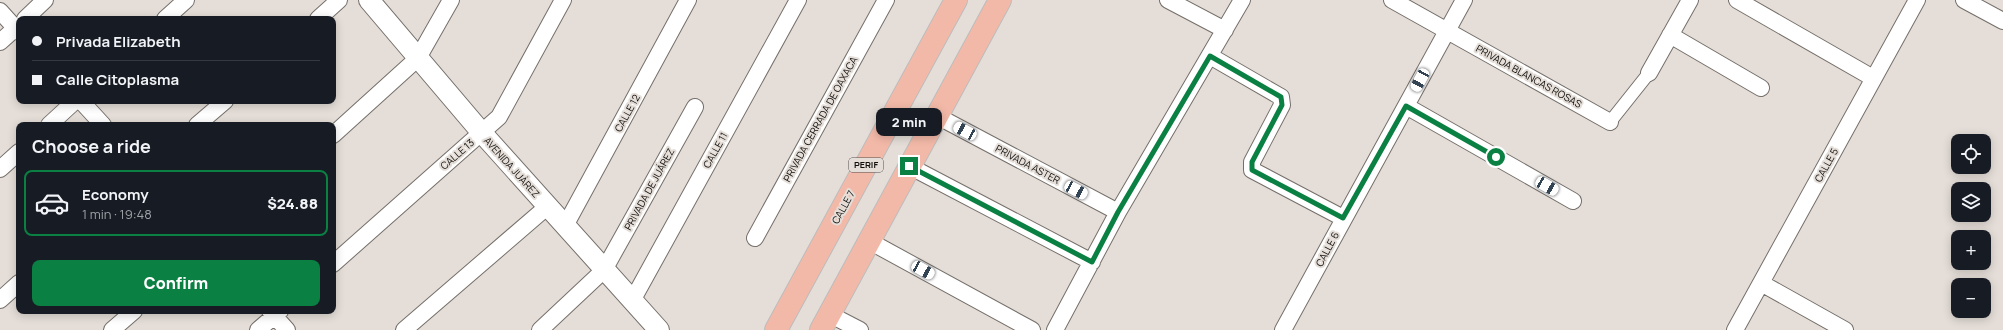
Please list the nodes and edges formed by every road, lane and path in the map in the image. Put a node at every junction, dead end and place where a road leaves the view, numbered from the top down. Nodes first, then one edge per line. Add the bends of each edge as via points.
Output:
1 (45, 0) edge
2 (186, 0) edge
3 (339, 0) edge
4 (368, 0) edge
5 (451, 0) edge
6 (563, 0) edge
7 (688, 0) edge
8 (798, 0) edge
9 (886, 0) edge
10 (956, 0) edge
11 (1000, 0) edge
12 (1168, 0) edge
13 (1242, 0) edge
14 (1392, 0) edge
15 (1464, 0) edge
16 (1737, 0) edge
17 (1916, 0) edge
18 (1964, 0) edge
19 (1686, 1) edge
20 (0, 11) edge
21 (30, 16) edge
22 (168, 16) edge
23 (321, 16) edge
24 (2003, 21) edge
25 (16, 23) edge
26 (16, 29) edge
27 (1225, 30) junction
28 (1447, 30) junction
29 (1670, 36) junction
30 (0, 42) edge
31 (1210, 56) junction
32 (418, 58) junction
33 (1649, 74) joint
34 (1873, 78) junction
35 (1761, 88) dead end
36 (72, 104) edge
37 (84, 104) edge
38 (222, 104) edge
39 (1406, 106) junction
40 (695, 107) dead end
41 (937, 116) junction
42 (52, 122) edge
43 (100, 122) edge
44 (200, 122) edge
45 (1610, 122) joint
46 (336, 132) edge
47 (482, 133) junction
48 (16, 155) edge
49 (909, 166) junction
50 (0, 169) edge
51 (1573, 201) dead end
52 (548, 206) junction
53 (1118, 212) junction
54 (1343, 218) junction
55 (565, 226) junction
56 (755, 238) dead end
57 (869, 241) junction
58 (336, 261) edge
59 (1092, 262) junction
60 (604, 270) junction
61 (1761, 283) junction
62 (16, 286) edge
63 (0, 300) edge
64 (632, 301) junction
65 (131, 314) edge
66 (273, 314) edge
67 (275, 314) edge
68 (825, 322) edge
69 (112, 330) edge
70 (258, 330) edge
71 (287, 330) edge
72 (404, 330) edge
73 (540, 330) edge
74 (659, 330) edge
75 (776, 330) edge
76 (860, 330) edge
77 (1032, 330) edge
78 (1055, 330) edge
79 (1283, 330) edge
80 (1735, 330) edge
81 (1845, 330) edge

1 - 21 street
2 - 22 street
3 - 23 street
4 - 32 street, AVENIDA JUÁREZ
5 - 32 street
6 - 47 street, CALLE 13 via 499,117
7 - 55 street, CALLE 12
8 - 64 street, CALLE 11
9 - 56 street, PRIVADA CERRADA DE OAXACA
10 - 75 main road, CALLE 7 / PERIF
11 - 41 main road
12 - 27 street
13 - 27 street
14 - 28 street, PRIVADA BLANCAS ROSAS
15 - 28 street, CALLE 6
16 - 34 street
17 - 34 street, CALLE 5
18 - 24 street
19 - 29 street
20 - 25 street
26 - 30 street
27 - 31 street
28 - 39 street, CALLE 6
28 - 45 street, PRIVADA BLANCAS ROSAS
29 - 33 street
29 - 35 street
31 - 53 street
31 - 54 street via 1281,97 1282,105 1252,162 1252,170
32 - 46 street
32 - 47 street, AVENIDA JUÁREZ
33 - 45 street
34 - 61 street, CALLE 5
36 - 42 street
37 - 43 street
38 - 44 street
39 - 51 street
39 - 54 street, CALLE 6
40 - 60 street, PRIVADA DE JUÁREZ
41 - 49 main road
41 - 53 street, PRIVADA ASTER
47 - 52 street, AVENIDA JUÁREZ
47 - 58 street, CALLE 13
48 - 50 street
49 - 57 main road
49 - 59 street
52 - 55 street, AVENIDA JUÁREZ
52 - 72 street
53 - 59 street
54 - 79 street, CALLE 6
55 - 60 street, AVENIDA JUÁREZ
57 - 68 main road
57 - 77 street
59 - 78 street
60 - 64 street, AVENIDA JUÁREZ
60 - 73 street
61 - 80 street, CALLE 5
61 - 81 street
62 - 63 street
64 - 74 street, AVENIDA JUÁREZ
65 - 69 street
66 - 70 street
67 - 71 street
68 - 76 street

